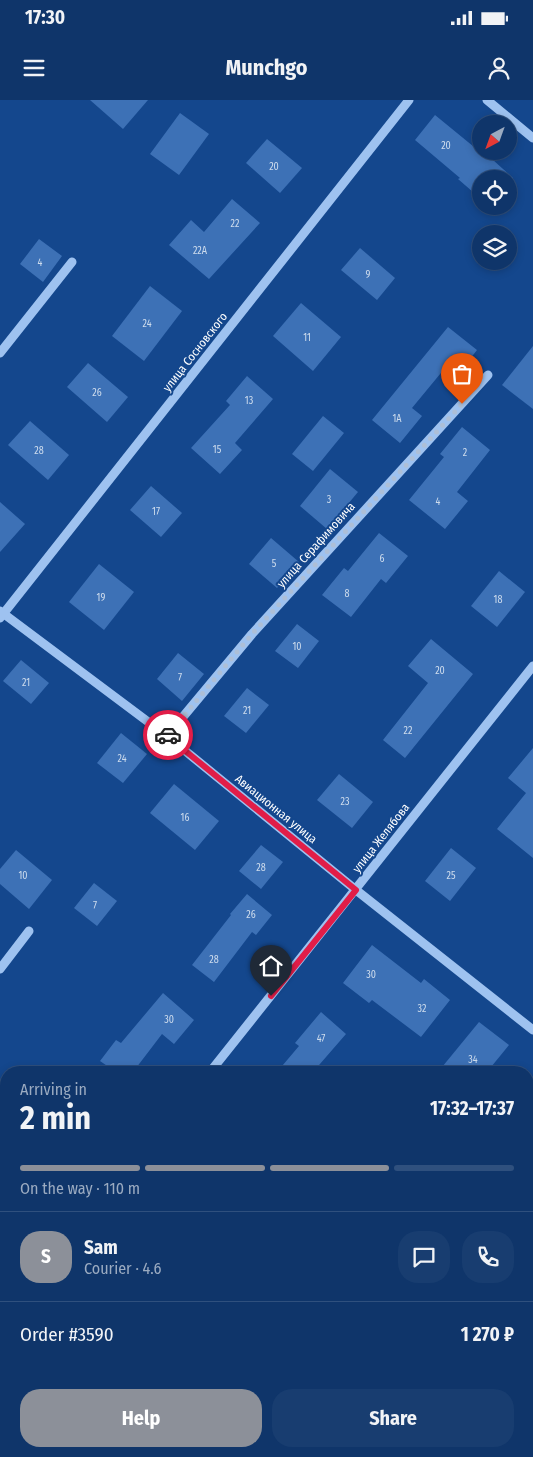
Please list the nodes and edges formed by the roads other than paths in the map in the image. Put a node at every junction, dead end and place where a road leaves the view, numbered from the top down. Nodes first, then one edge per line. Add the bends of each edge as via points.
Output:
1 (409, 100) edge
2 (487, 100) edge
3 (533, 138) edge
4 (72, 262) dead end
5 (0, 353) edge
6 (488, 375) dead end
7 (1, 615) edge
8 (533, 666) edge
9 (167, 736) junction
10 (356, 890) junction
11 (29, 931) dead end
12 (0, 969) edge
13 (533, 1030) edge
14 (215, 1066) edge

1 - 7 street, улица Сосновского
2 - 3 street
4 - 5 street
6 - 9 street, улица Серафимовича via 252,634
7 - 9 street, Авиационная улица
8 - 10 street, улица Желябова
9 - 10 street, Авиационная улица
10 - 13 street, Авиационная улица
10 - 14 street, улица Желябова
11 - 12 street

